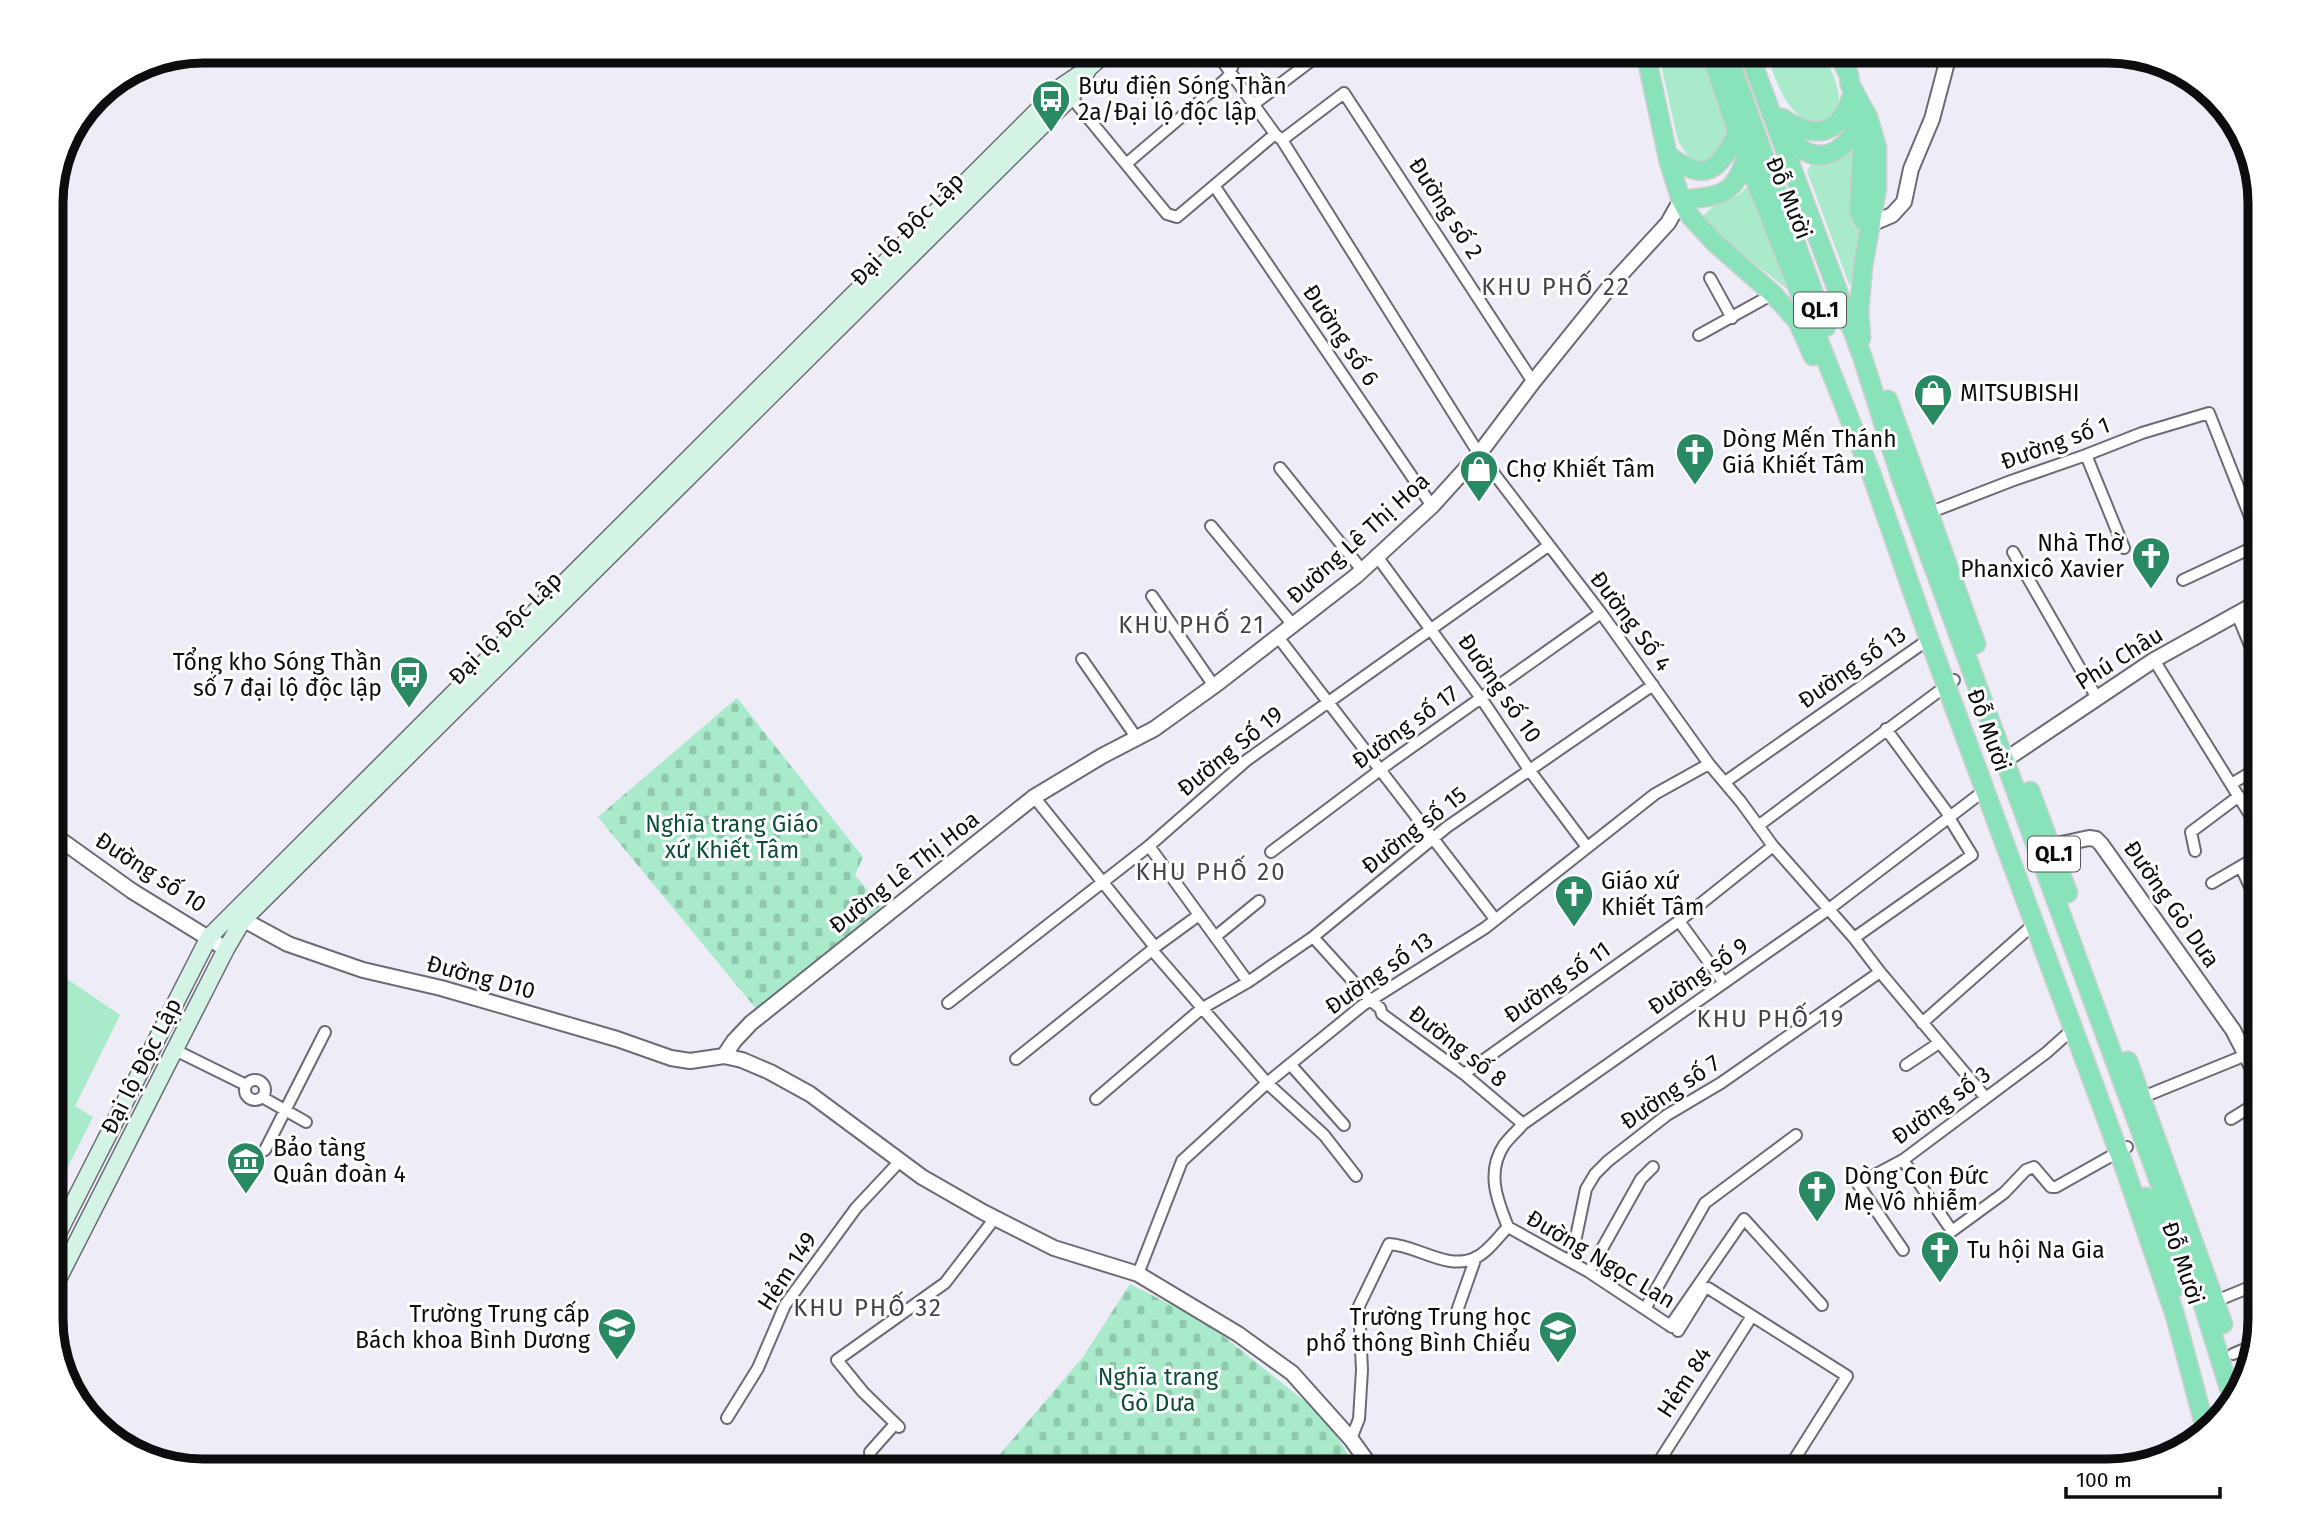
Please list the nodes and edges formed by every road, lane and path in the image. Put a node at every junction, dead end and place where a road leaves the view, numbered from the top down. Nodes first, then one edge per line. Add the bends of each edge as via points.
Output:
1 (1083, 63) edge
2 (1095, 63) edge
3 (1224, 63) edge
4 (1234, 63) edge
5 (1308, 63) edge
6 (1648, 63) edge
7 (1715, 63) edge
8 (1729, 63) edge
9 (1753, 63) edge
10 (1761, 63) edge
11 (1832, 63) edge
12 (1842, 63) edge
13 (1947, 63) edge
14 (1089, 68) junction
15 (1230, 71) junction
16 (1852, 88) junction
17 (1071, 97) junction
18 (1254, 104) junction
19 (1776, 114) junction
20 (1858, 121) junction
21 (1746, 131) junction
22 (1788, 136) junction
23 (1279, 137) junction
24 (1668, 155) junction
25 (1746, 157) junction
26 (1126, 164) junction
27 (1215, 187) junction
28 (1681, 200) junction
29 (1871, 224) junction
30 (1710, 278) dead end
31 (1773, 294) junction
32 (1732, 318) junction
33 (1861, 326) junction
34 (1699, 335) dead end
35 (1862, 356) junction
36 (1533, 382) junction
37 (1479, 454) junction
38 (2086, 456) junction
39 (1280, 468) dead end
40 (1871, 473) junction
41 (1887, 489) junction
42 (1432, 506) junction
43 (2248, 513) edge
44 (1923, 515) junction
45 (1211, 526) dead end
46 (1549, 546) junction
47 (2124, 548) dead end
48 (2248, 549) edge
49 (2013, 552) dead end
50 (1376, 555) junction
51 (1362, 570) junction
52 (2183, 579) dead end
53 (1152, 596) dead end
54 (2248, 608) edge
55 (1601, 613) junction
56 (2236, 614) junction
57 (1293, 625) junction
58 (1431, 629) junction
59 (1278, 637) junction
60 (1932, 637) junction
61 (2248, 641) edge
62 (1082, 659) dead end
63 (2154, 660) junction
64 (1950, 683) junction
65 (1653, 685) junction
66 (1214, 686) junction
67 (1482, 698) junction
68 (2097, 698) junction
69 (1328, 702) junction
70 (1886, 729) junction
71 (1136, 737) junction
72 (2010, 757) junction
73 (1709, 764) junction
74 (1380, 770) junction
75 (1530, 771) junction
76 (2248, 774) edge
77 (1725, 782) junction
78 (2231, 784) junction
79 (1984, 790) junction
80 (2239, 796) junction
81 (1034, 797) junction
82 (2248, 811) edge
83 (1949, 816) junction
84 (1758, 826) junction
85 (1433, 839) junction
86 (63, 842) edge
87 (1149, 846) junction
88 (1773, 846) junction
89 (1587, 847) junction
90 (2045, 848) junction
91 (2195, 851) dead end
92 (1271, 852) dead end
93 (2248, 863) edge
94 (2241, 867) junction
95 (2248, 882) edge
96 (1103, 883) junction
97 (2212, 883) dead end
98 (1259, 901) dead end
99 (1829, 909) junction
100 (1199, 915) junction
101 (238, 916) junction
102 (1495, 919) junction
103 (1679, 921) junction
104 (2034, 924) junction
105 (209, 937) junction
106 (1215, 937) junction
107 (1313, 937) junction
108 (1854, 938) junction
109 (226, 949) junction
110 (1153, 949) junction
111 (1880, 972) junction
112 (1248, 982) junction
113 (1724, 983) junction
114 (1370, 1000) junction
115 (948, 1003) dead end
116 (2102, 1007) junction
117 (1201, 1009) junction
118 (1922, 1023) junction
119 (2073, 1029) junction
120 (325, 1032) dead end
121 (1939, 1043) junction
122 (175, 1050) junction
123 (2246, 1055) junction
124 (724, 1056) junction
125 (1016, 1059) dead end
126 (2248, 1059) edge
127 (1290, 1064) junction
128 (1906, 1065) dead end
129 (1464, 1074) junction
130 (1267, 1083) junction
131 (2143, 1097) junction
132 (1986, 1098) junction
133 (1096, 1099) dead end
134 (2248, 1108) edge
135 (286, 1110) junction
136 (2231, 1119) dead end
137 (306, 1122) dead end
138 (1524, 1124) junction
139 (1344, 1125) dead end
140 (1796, 1135) dead end
141 (2122, 1149) junction
142 (265, 1150) dead end
143 (1903, 1160) junction
144 (900, 1161) junction
145 (1653, 1167) dead end
146 (1356, 1176) dead end
147 (995, 1219) junction
148 (63, 1223) edge
149 (1508, 1227) junction
150 (1903, 1250) dead end
151 (1476, 1258) junction
152 (1571, 1261) junction
153 (63, 1269) edge
154 (1589, 1272) junction
155 (1138, 1274) junction
156 (2248, 1288) edge
157 (2216, 1301) junction
158 (1822, 1305) dead end
159 (1645, 1309) junction
160 (1457, 1311) dead end
161 (1752, 1316) junction
162 (1673, 1328) junction
163 (2244, 1349) edge
164 (2233, 1354) junction
165 (2238, 1372) edge
166 (2229, 1388) edge
167 (2212, 1412) edge
168 (727, 1418) dead end
169 (2203, 1421) edge
170 (1351, 1439) junction
171 (871, 1459) edge
172 (1365, 1459) edge
173 (1661, 1459) edge
174 (1795, 1459) edge

1 - 14 street
2 - 14 main road, Đại lộ Độc Lập
3 - 15 street, Đường Số 4
4 - 15 street
5 - 18 street
6 - 24 highway
7 - 21 highway, Đỗ Mười / QL.1
8 - 21 highway, Đỗ Mười / QL.1
9 - 19 highway, Đỗ Mười / QL.1
10 - 19 highway, Đỗ Mười / QL.1
11 - 16 highway via 1841,81
12 - 16 highway
13 - 29 street via 1904,202 1892,215
14 - 17 main road, Đại lộ Độc Lập
14 - 101 main road, Đại lộ Độc Lập via 1062,86
15 - 18 street, Đường Số 4
15 - 26 street
16 - 19 highway via 1843,116 1825,129 1803,131
16 - 20 highway
16 - 29 highway via 1868,117 1877,148
17 - 26 street
17 - 101 main road, Đại lộ Độc Lập
18 - 23 street, Đường Số 4
19 - 22 highway, Đỗ Mười / QL.1
19 - 35 highway, Đỗ Mười / QL.1
20 - 22 highway via 1850,140 1831,153 1802,150
20 - 29 highway via 1862,152 1859,211
21 - 24 highway via 1714,167 1692,171
21 - 25 highway
21 - 41 highway, Đỗ Mười / QL.1
22 - 33 highway, Đỗ Mười / QL.1
23 - 27 street
23 - 36 street, Đường số 2 via 1344,93
23 - 37 street, Đường Số 4
24 - 28 highway
25 - 28 highway via 1741,174 1728,190 1712,197
25 - 40 highway, Đỗ Mười / QL.1
26 - 27 street via 1167,214 1177,218
27 - 42 street, Đường số 6
28 - 31 highway via 1714,242
28 - 36 street, Đường Lê Thị Hoa via 1668,223
29 - 33 highway via 1863,266
30 - 32 street
31 - 32 street
31 - 40 highway via 1797,321
32 - 34 street
33 - 35 highway
33 - 44 highway, Đỗ Mười / QL.1
35 - 44 highway, Đỗ Mười / QL.1 via 1901,478
36 - 37 street, Đường Lê Thị Hoa
37 - 42 street, Đường Lê Thị Hoa
37 - 46 street, Đường Số 4
38 - 43 street, Đường số 1 via 2208,413
38 - 44 street, Đường số 1
38 - 47 street
39 - 51 street
40 - 41 highway
40 - 60 highway, Đỗ Mười / QL.1
41 - 60 highway, Đỗ Mười / QL.1
42 - 50 street, Đường Lê Thị Hoa
44 - 72 highway, Đỗ Mười / QL.1
45 - 57 street
46 - 55 street, Đường Số 4
46 - 58 street, Đường Số 19
48 - 52 street
49 - 68 street
50 - 51 street, Đường Lê Thị Hoa
50 - 58 street, Đường số 10
51 - 57 street, Đường Lê Thị Hoa
53 - 66 street
54 - 56 street, Phú Châu
55 - 65 street, Đường Số 4
55 - 67 street, Đường số 17
56 - 61 street
56 - 63 street, Phú Châu
57 - 59 street, Đường Lê Thị Hoa
58 - 67 street, Đường số 10
58 - 69 street, Đường Số 19
59 - 66 street, Đường Lê Thị Hoa
59 - 69 street
60 - 64 highway, Đỗ Mười / QL.1
60 - 77 street, Đường số 13
62 - 71 street
63 - 68 street, Phú Châu
63 - 78 street
64 - 70 street
64 - 79 highway, Đỗ Mười / QL.1
64 - 141 highway, Đỗ Mười / QL.1 via 1994,782
65 - 73 street, Đường Số 4
65 - 75 street, Đường số 15
66 - 71 street, Đường Lê Thị Hoa
67 - 74 street, Đường số 17
67 - 75 street, Đường số 10
68 - 72 street, Phú Châu
69 - 74 street
69 - 87 street, Đường Số 19 via 1247,760
70 - 83 street
70 - 84 street
71 - 81 street, Đường Lê Thị Hoa
72 - 90 highway, Đỗ Mười / QL.1
73 - 77 street, Đường Số 4
73 - 89 street, Đường số 13 via 1655,793
74 - 85 street
74 - 92 street, Đường số 17
75 - 85 street, Đường số 15
75 - 89 street, Đường số 10
76 - 78 street
77 - 84 street, Đường Số 4
78 - 80 street
79 - 83 street, Đường số 9
79 - 104 highway, Đỗ Mười / QL.1
80 - 82 street
80 - 91 street via 2190,832
81 - 96 street
81 - 124 street, Đường Lê Thị Hoa via 751,1023
83 - 99 street, Đường số 9
83 - 108 street via 1972,855
84 - 88 street, Đường Số 4
85 - 102 street
85 - 107 street, Đường số 15
86 - 105 street, Đường số 10 via 132,891
87 - 96 street, Đường Số 19
87 - 100 street
88 - 99 street, Đường Số 4
88 - 103 street, Đường số 11
89 - 102 street, Đường số 13
90 - 116 highway, Đỗ Mười / QL.1
90 - 123 street, Đường Gò Dưa via 2089,838 2101,844
93 - 94 street
94 - 95 street
94 - 97 street
96 - 110 street
96 - 115 street, Đường Số 19
98 - 106 street
99 - 108 street, Đường Số 4
99 - 113 street, Đường số 9
100 - 106 street
100 - 110 street
101 - 105 main road, Đại lộ Độc Lập
101 - 109 main road, Đại lộ Độc Lập
101 - 124 street, Đường D10 via 288,944 363,970 454,991 671,1058 690,1061
102 - 114 street, Đường số 13
103 - 113 street
103 - 129 street, Đường số 11
104 - 118 street
104 - 119 highway, Đỗ Mười / QL.1
105 - 109 street, Đường số 10
105 - 148 main road, Đại lộ Độc Lập
106 - 112 street
107 - 112 street, Đường số 15
107 - 114 street, Đường số 8
108 - 111 street, Đường Số 4
109 - 122 main road, Đại lộ Độc Lập
110 - 117 street
110 - 125 street
111 - 118 street, Đường Số 4
111 - 152 street, Đường số 7 via 1721,1083 1667,1115 1608,1161 1586,1189
112 - 117 street, Đường số 15
113 - 138 street, Đường số 9
114 - 127 street, Đường số 13
114 - 129 street, Đường số 8 via 1382,1014
116 - 131 highway, Đỗ Mười / QL.1
116 - 166 highway, Đỗ Mười / QL.1
117 - 130 street
117 - 133 street
118 - 121 street, Đường Số 4
119 - 132 street, Đường số 3
119 - 141 highway, Đỗ Mười / QL.1
120 - 135 street
121 - 128 street
121 - 132 street, Đường Số 4
122 - 135 street via 246,1086 247,1097 262,1097
122 - 153 main road, Đại lộ Độc Lập
123 - 126 street, Đường Gò Dưa
123 - 131 street
124 - 144 street via 758,1067 810,1094
127 - 130 street, Đường số 13
127 - 139 street
129 - 138 street, Đường số 8
130 - 146 street via 1324,1135
130 - 155 street, Đường số 13 via 1182,1161
131 - 157 highway, Đỗ Mười / QL.1
132 - 143 street, Đường số 3
134 - 136 street
135 - 137 street
135 - 142 street
138 - 149 street, Đường số 9 via 1505,1145 1494,1170 1497,1199
140 - 159 street via 1706,1203
141 - 143 street via 2056,1187 2034,1167 2026,1170 2004,1194 1952,1231
141 - 167 highway, Đỗ Mười / QL.1 via 2160,1232
141 - 169 highway, Đỗ Mười / QL.1
143 - 150 street, Đường số 3 via 1858,1185
144 - 147 street
144 - 168 street, Hẻm 149 via 856,1209 785,1305 758,1368
145 - 154 street via 1640,1179
147 - 155 street via 1054,1248
147 - 171 street via 945,1283 837,1360 897,1425 870,1452
149 - 151 street
149 - 152 street, Đường Ngọc Lan
151 - 160 street
151 - 170 street via 1446,1261 1389,1244 1359,1306 1362,1370 1359,1419
152 - 154 street, Đường Ngọc Lan
154 - 159 street, Đường Ngọc Lan
155 - 170 street via 1208,1314 1292,1373
156 - 157 street
157 - 164 highway, Đỗ Mười / QL.1
158 - 162 street via 1744,1219
159 - 162 street, Đường Ngọc Lan
161 - 162 street via 1706,1288
161 - 173 street, Hẻm 84
161 - 174 street via 1847,1376
163 - 164 street
164 - 165 highway, Đỗ Mười / QL.1
170 - 172 street

